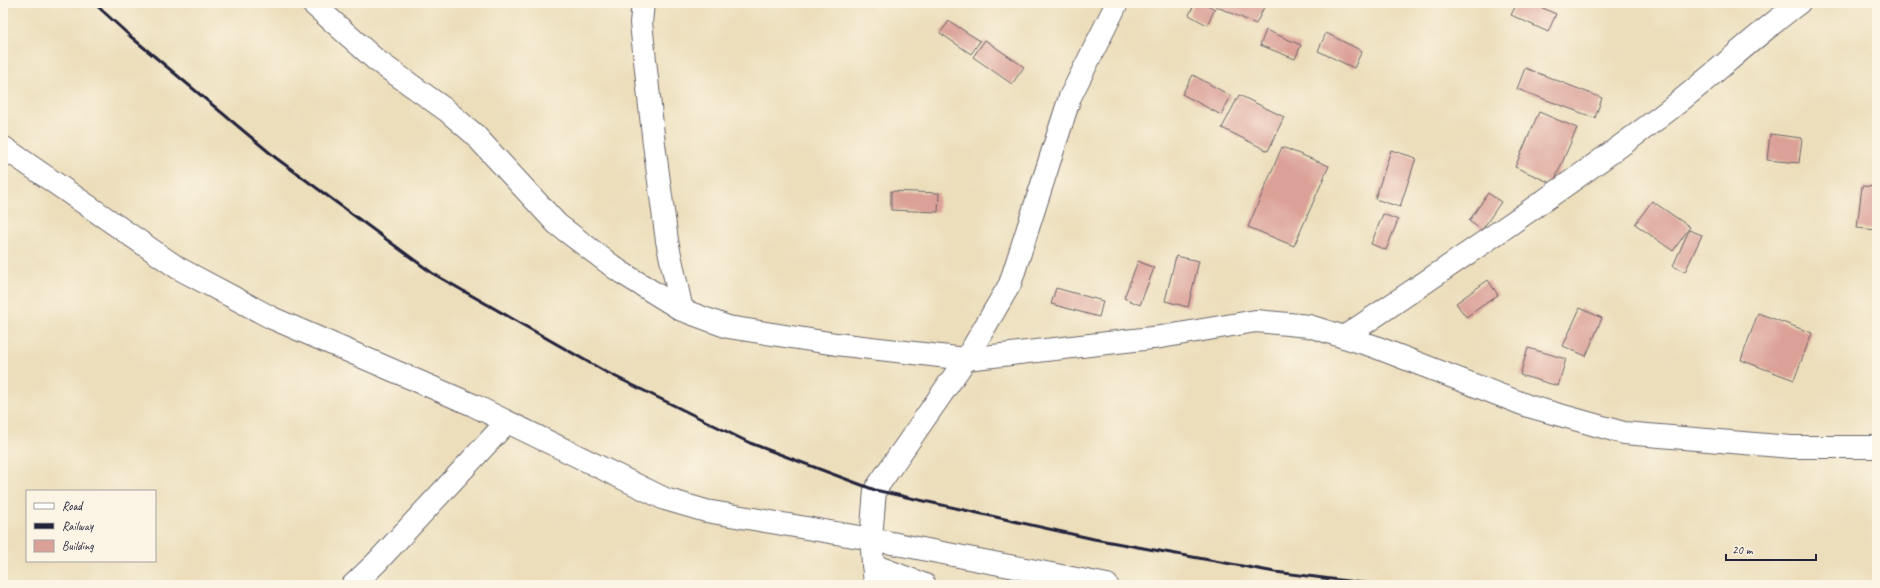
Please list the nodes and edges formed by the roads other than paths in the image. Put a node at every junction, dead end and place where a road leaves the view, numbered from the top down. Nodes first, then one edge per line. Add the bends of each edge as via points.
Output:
1 (312, 3) edge
2 (642, 3) edge
3 (1117, 3) edge
4 (1799, 3) edge
5 (3, 147) edge
6 (682, 310) junction
7 (1344, 337) junction
8 (966, 359) junction
9 (507, 422) junction
10 (1877, 447) edge
11 (871, 539) junction
12 (874, 575) edge
13 (353, 585) edge
14 (925, 585) edge
15 (1107, 585) edge

1 - 6 street via 376,60 446,110 474,134 558,224 619,271
2 - 6 street via 641,23 654,144 667,241
3 - 8 street via 1070,97 1010,284
4 - 7 street via 1663,115 1532,211
5 - 9 street via 178,268 272,318
6 - 8 street via 728,327 836,344
7 - 8 street via 1309,326 1256,321 1161,337
7 - 10 street via 1528,406 1624,433 1791,447
8 - 11 street via 875,490
9 - 11 street via 665,498 706,511
9 - 13 street
11 - 12 street
11 - 15 street
12 - 14 street

